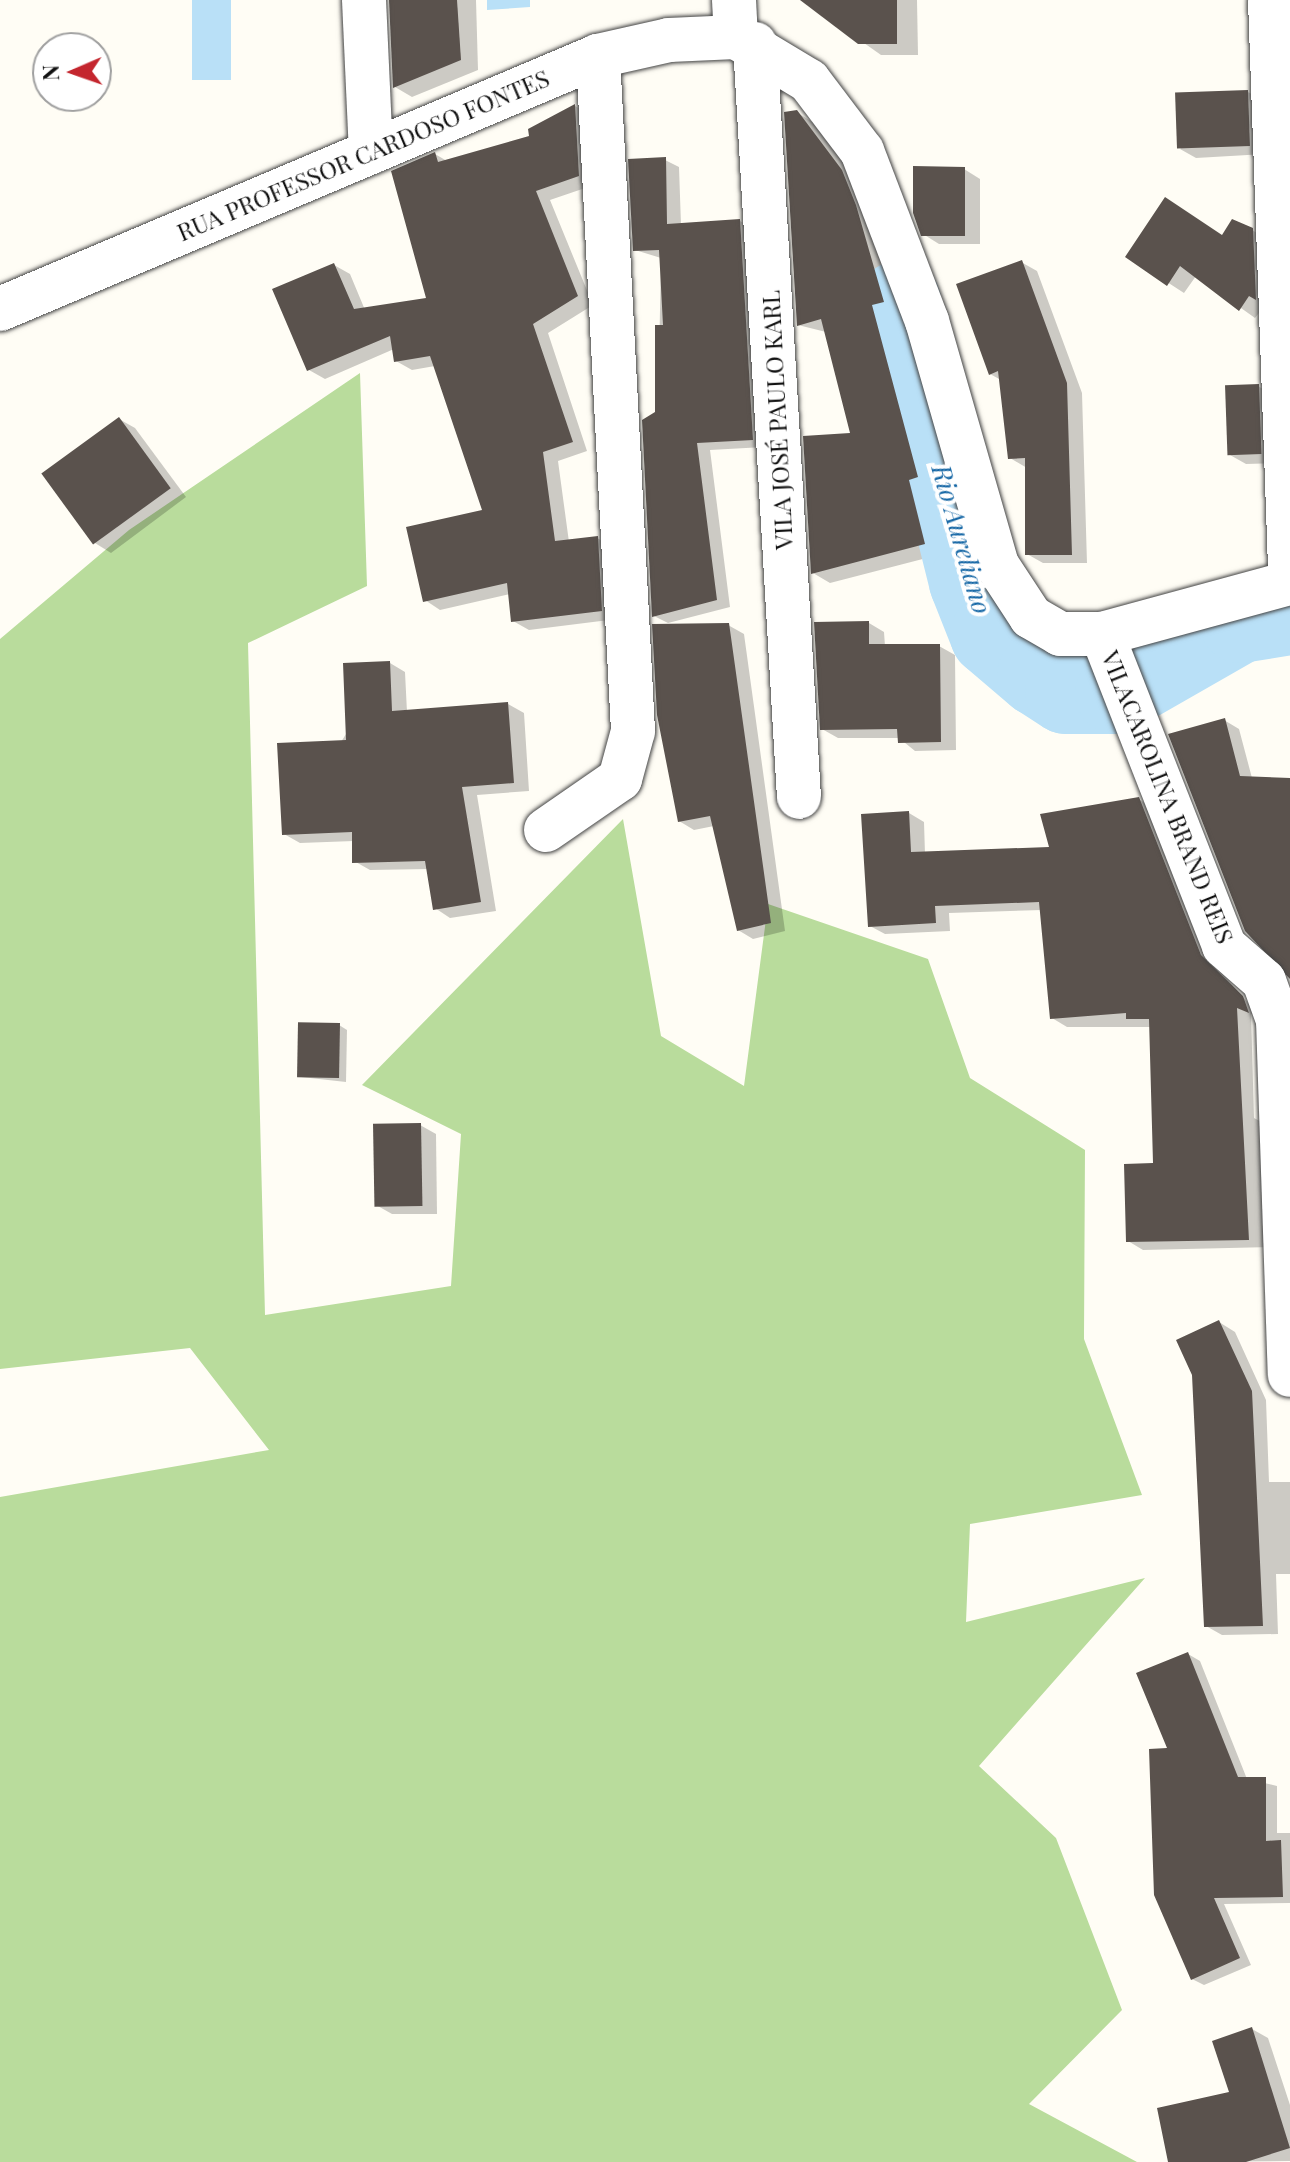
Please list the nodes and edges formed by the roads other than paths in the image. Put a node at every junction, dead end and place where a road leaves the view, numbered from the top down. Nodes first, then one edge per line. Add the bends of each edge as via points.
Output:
1 (364, 0) edge
2 (1270, 0) edge
3 (742, 27) edge
4 (598, 56) junction
5 (371, 152) junction
6 (0, 309) edge
7 (1290, 568) edge
8 (1290, 583) edge
9 (1103, 635) junction
10 (799, 797) dead end
11 (546, 830) dead end
12 (1290, 1375) edge

1 - 5 street
2 - 7 street
3 - 4 street, RUA PROFESSOR CARDOSO FONTES
3 - 9 street via 809,81 862,151 927,321 997,565 1019,604 1060,634
3 - 10 street, VILA JOSÉ PAULO KARL
4 - 5 street, RUA PROFESSOR CARDOSO FONTES
4 - 11 street via 633,731 620,779
5 - 6 street, RUA PROFESSOR CARDOSO FONTES
8 - 9 street
9 - 12 street, VILACAROLINA BRAND REIS via 1224,946 1264,981 1278,1020

